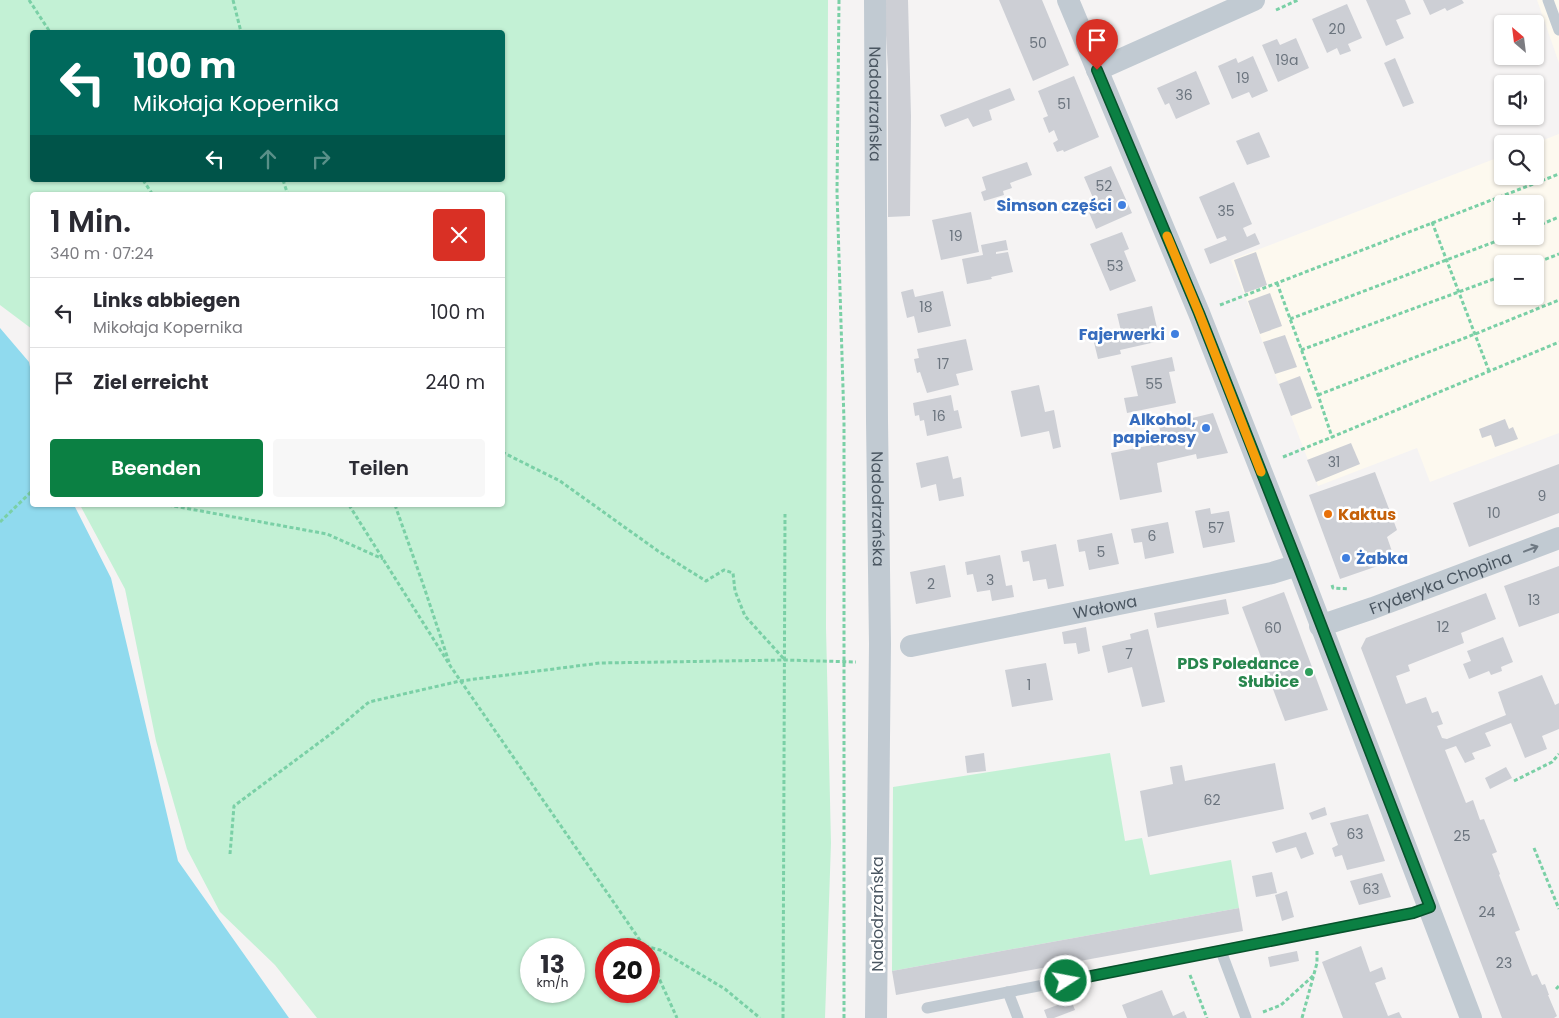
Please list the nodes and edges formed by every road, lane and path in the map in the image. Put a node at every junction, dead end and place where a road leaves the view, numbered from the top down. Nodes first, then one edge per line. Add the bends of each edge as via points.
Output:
1 (29, 0) edge
2 (233, 0) edge
3 (839, 0) edge
4 (875, 0) edge
5 (1068, 0) edge
6 (1298, 0) edge
7 (1548, 0) edge
8 (1263, 6) edge
9 (49, 30) edge
10 (240, 30) edge
11 (1559, 30) edge
12 (1097, 70) junction
13 (1559, 174) edge
14 (1559, 217) edge
15 (1432, 222) junction
16 (1544, 223) edge
17 (1494, 242) edge
18 (1559, 254) edge
19 (1544, 260) edge
20 (1446, 261) junction
21 (1494, 279) edge
22 (1277, 283) junction
23 (1459, 292) junction
24 (1559, 300) edge
25 (1220, 305) junction
26 (1199, 313) junction
27 (1224, 314) dead end
28 (1290, 319) junction
29 (1475, 334) junction
30 (1559, 342) edge
31 (1301, 350) junction
32 (1489, 371) junction
33 (1318, 394) junction
34 (1332, 437) junction
35 (505, 454) edge
36 (1286, 465) dead end
37 (30, 493) edge
38 (179, 507) edge
39 (350, 507) edge
40 (396, 507) edge
41 (785, 514) dead end
42 (0, 522) edge
43 (1559, 538) edge
44 (384, 560) junction
45 (1298, 565) junction
46 (1330, 579) dead end
47 (1350, 589) dead end
48 (1320, 626) junction
49 (911, 646) dead end
50 (785, 660) junction
51 (844, 662) junction
52 (451, 667) junction
53 (460, 681) junction
54 (1559, 754) edge
55 (1514, 781) dead end
56 (1534, 848) dead end
57 (230, 854) dead end
58 (1430, 907) junction
59 (1559, 909) edge
60 (1316, 932) junction
61 (639, 938) edge
62 (660, 950) edge
63 (1221, 950) junction
64 (1183, 958) junction
65 (1314, 975) junction
66 (660, 980) edge
67 (1008, 992) junction
68 (927, 1008) dead end
69 (1252, 1016) edge
70 (677, 1018) edge
71 (760, 1018) edge
72 (783, 1018) edge
73 (844, 1018) edge
74 (876, 1018) edge
75 (1018, 1018) edge
76 (1207, 1018) edge
77 (1302, 1018) edge
78 (1471, 1018) edge

1 - 9 path
2 - 10 path
3 - 51 path via 836,192 844,421
4 - 74 street, Nadodrzańska via 880,644
5 - 12 street
6 - 8 path
7 - 11 lane
8 - 12 street
12 - 26 street
13 - 15 path
14 - 16 path
15 - 20 path
15 - 22 path
17 - 20 path
18 - 19 path
20 - 23 path
20 - 28 path
21 - 23 path
22 - 25 path
22 - 28 path
23 - 29 path
23 - 31 path
24 - 29 path
25 - 26 path
25 - 27 path
26 - 45 street
28 - 31 path
29 - 32 path
29 - 33 path
30 - 32 path
31 - 33 path
32 - 34 path
33 - 34 path
34 - 36 path via 1283,456
35 - 50 path via 560,481 706,582 724,570 733,574 735,591 745,616
37 - 42 path
38 - 44 path via 327,534
39 - 44 path
40 - 52 path
41 - 50 path
48 -> 43 street, Fryderyka Chopina
44 - 52 path
45 - 48 street
45 - 49 street, Wałowa via 1272,573
46 - 47 path via 1333,588
48 - 58 street
50 - 51 path
50 - 53 path via 600,663
50 - 72 path
51 - 73 path
52 - 53 path
53 - 57 path via 369,702 234,806
53 - 61 path
54 - 55 path via 1552,762
56 - 59 path
58 - 60 lane
58 - 78 street
60 - 63 lane
60 - 65 path via 1318,963
62 - 71 path via 725,989
63 - 64 lane
63 - 69 lane
64 - 67 lane
64 - 76 path
65 - 69 path via 1281,1005
65 - 77 path
66 - 70 path
67 - 68 lane
67 - 75 lane

